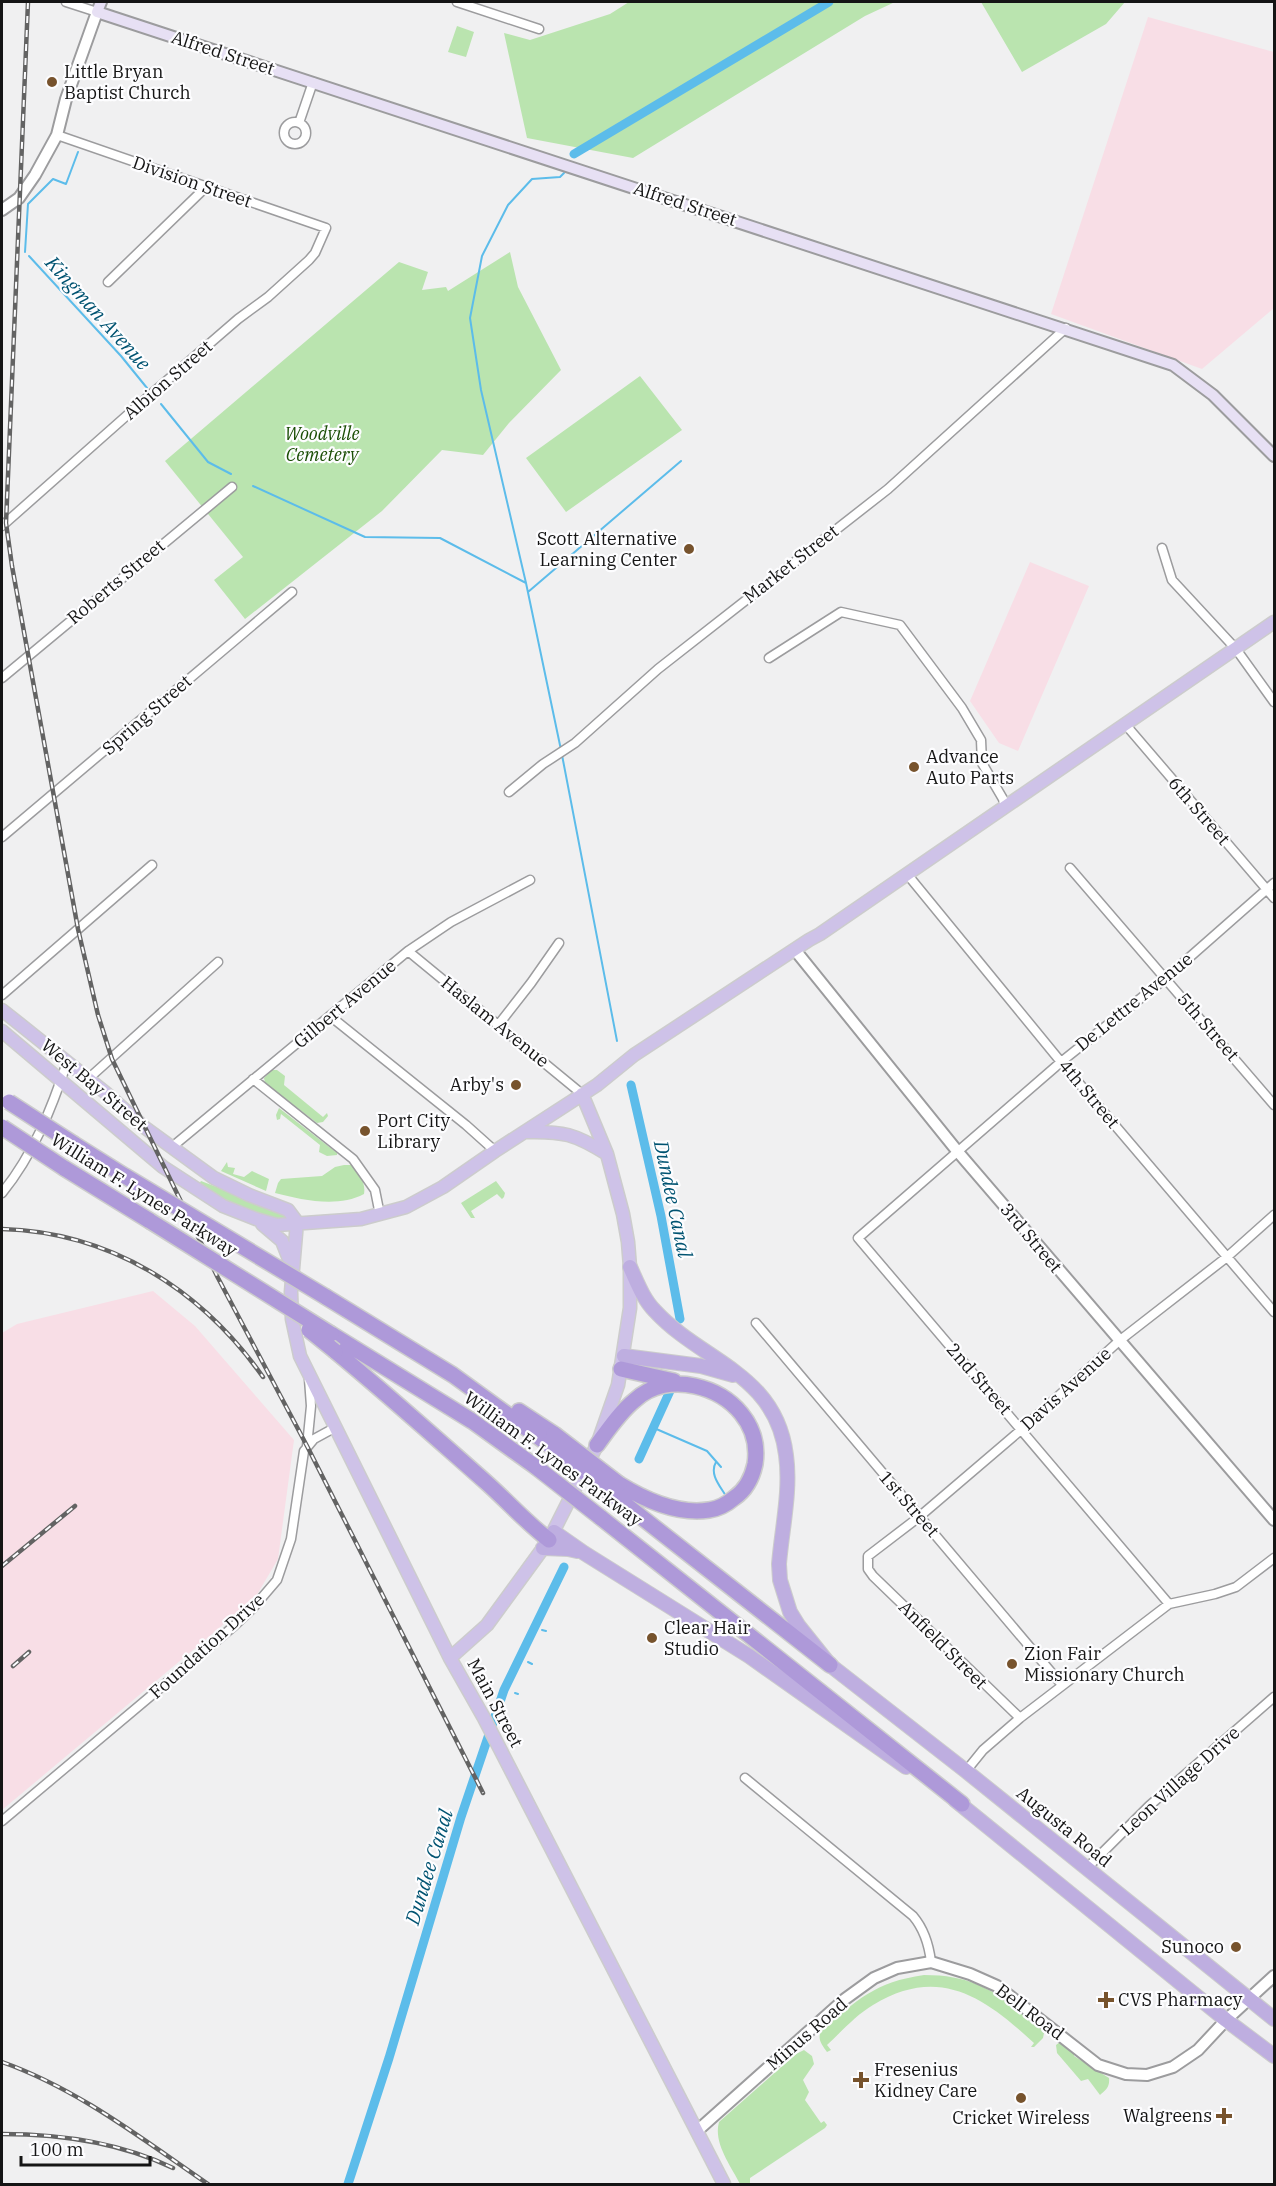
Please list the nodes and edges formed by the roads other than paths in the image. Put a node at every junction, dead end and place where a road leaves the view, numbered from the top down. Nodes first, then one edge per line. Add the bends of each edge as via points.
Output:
1 (66, 2) edge
2 (457, 2) edge
3 (99, 7) edge
4 (539, 29) dead end
5 (313, 82) junction
6 (299, 123) dead end
7 (57, 135) junction
8 (206, 187) junction
9 (2, 210) edge
10 (326, 228) joint
11 (108, 282) dead end
12 (1066, 328) junction
13 (1275, 456) edge
14 (232, 487) dead end
15 (2, 526) edge
16 (1162, 548) dead end
17 (292, 592) dead end
18 (1275, 622) edge
19 (1236, 649) junction
20 (769, 658) dead end
21 (2, 678) edge
22 (1275, 702) edge
23 (1125, 724) junction
24 (509, 792) dead end
25 (1005, 807) junction
26 (2, 837) edge
27 (152, 866) dead end
28 (1070, 868) dead end
29 (908, 874) junction
30 (531, 880) dead end
31 (1271, 886) edge
32 (1275, 898) edge
33 (559, 943) dead end
34 (408, 951) junction
35 (795, 951) junction
36 (218, 962) dead end
37 (1166, 978) junction
38 (2, 995) edge
39 (2, 1010) edge
40 (330, 1016) junction
41 (499, 1024) junction
42 (2, 1031) edge
43 (68, 1062) junction
44 (1061, 1062) junction
45 (88, 1079) junction
46 (254, 1079) junction
47 (61, 1082) junction
48 (582, 1094) junction
49 (5, 1099) edge
50 (1275, 1105) edge
51 (2, 1127) edge
52 (525, 1132) junction
53 (172, 1147) junction
54 (495, 1150) junction
55 (958, 1152) junction
56 (607, 1154) junction
57 (2, 1193) edge
58 (380, 1215) junction
59 (1275, 1215) edge
60 (256, 1219) junction
61 (297, 1222) junction
62 (858, 1238) joint
63 (1227, 1257) junction
64 (630, 1267) junction
65 (293, 1271) junction
66 (267, 1296) junction
67 (1275, 1312) edge
68 (756, 1323) dead end
69 (1119, 1341) junction
70 (622, 1363) junction
71 (308, 1376) junction
72 (749, 1382) junction
73 (694, 1385) junction
74 (336, 1427) junction
75 (1022, 1429) junction
76 (597, 1445) junction
77 (307, 1446) junction
78 (616, 1489) junction
79 (919, 1517) junction
80 (1275, 1520) edge
81 (549, 1540) junction
82 (584, 1553) junction
83 (1275, 1558) edge
84 (868, 1569) joint
85 (1169, 1604) junction
86 (450, 1658) junction
87 (830, 1665) junction
88 (1062, 1685) junction
89 (1275, 1696) edge
90 (1020, 1718) junction
91 (966, 1771) junction
92 (746, 1778) dead end
93 (962, 1804) junction
94 (2, 1821) edge
95 (1087, 1868) junction
96 (931, 1962) junction
97 (1275, 1976) edge
98 (1249, 1998) junction
99 (1275, 2019) edge
100 (1226, 2020) junction
101 (1275, 2056) edge
102 (697, 2131) junction
103 (724, 2184) edge

1 - 3 street, Alfred Street
2 - 4 street
3 - 5 main road, Alfred Street
3 - 7 street
5 - 6 street
5 - 12 main road, Alfred Street
7 - 8 street, Division Street
7 - 9 street via 19,198
8 - 10 street, Division Street
8 - 11 street
10 - 15 street, Albion Street via 315,253 301,267
12 - 13 main road, Alfred Street via 1173,365 1213,395
12 - 24 street, Market Street via 888,489 658,669 575,744
14 - 21 street, Roberts Street
16 - 19 street via 1172,580
17 - 26 street, Spring Street
18 - 19 main road
19 - 22 street
19 - 23 main road
20 - 25 street via 841,612 900,625 981,740 982,763
23 - 25 main road
23 - 31 street, 6th Street
25 - 29 main road
27 - 38 street
28 - 37 street, 5th Street
29 - 35 main road
29 - 44 street, 4th Street
30 - 34 street, Gilbert Avenue via 451,922
31 - 32 street, 6th Street
31 - 37 street, De Lettre Avenue
33 - 41 street
34 - 40 street, Gilbert Avenue
34 - 41 street, Haslam Avenue
35 - 48 main road via 634,1055
35 - 55 street, 3rd Street
36 - 45 street
37 - 44 street, De Lettre Avenue
37 - 50 street, 5th Street
39 - 43 main road, West Bay Street
40 - 46 street, Gilbert Avenue
40 - 54 street
41 - 48 street, Haslam Avenue
42 - 47 main road, West Bay Street
43 - 45 main road, West Bay Street
43 - 47 street
44 - 55 street, De Lettre Avenue
44 - 63 street, 4th Street
45 - 53 main road, West Bay Street
46 - 53 street, Gilbert Avenue
46 - 58 street via 353,1159 375,1190
47 - 57 street via 24,1162
47 - 60 main road, West Bay Street via 163,1167 205,1196
48 - 52 main road
48 - 56 main road
49 - 78 highway, William F. Lynes Parkway, bridge via 453,1375 551,1439
51 - 66 highway, William F. Lynes Parkway, bridge
52 - 54 main road
52 - 56 main road via 563,1133
53 - 61 main road via 214,1178 288,1210
54 - 58 main road via 431,1194
55 - 62 street, De Lettre Avenue
55 - 69 street, 3rd Street
56 - 64 main road via 623,1214
58 - 61 main road via 337,1222
59 - 63 street, Davis Avenue
60 - 61 main road via 277,1225
60 - 65 main road via 282,1241
61 - 65 main road, Main Street
62 - 75 street, 2nd Street
63 - 67 street, 4th Street
63 - 69 street, Davis Avenue
64 - 70 main road via 630,1308
64 - 72 highway via 647,1302 661,1317
65 - 71 main road, Main Street via 292,1319
66 - 81 highway, bridge via 384,1391
66 - 93 highway, William F. Lynes Parkway, bridge via 472,1421 536,1467
68 - 79 street, 1st Street
69 - 75 street, Davis Avenue
69 - 80 street, 3rd Street
70 - 72 highway via 701,1366
70 - 73 highway
70 - 76 main road
71 - 74 main road, Main Street
71 - 77 street, Foundation Drive via 311,1406
72 - 87 highway, Augusta Road via 770,1408 786,1454 779,1564 784,1596 798,1625
73 - 76 highway via 651,1389 635,1399
73 - 78 highway via 731,1402 748,1422 756,1457 749,1483 728,1503 710,1510 663,1505
74 - 77 street
74 - 86 main road, Main Street
75 - 79 street, Davis Avenue
75 - 85 street, 2nd Street
76 - 81 main road
77 - 94 street, Foundation Drive via 291,1539 277,1580 266,1594 234,1626
78 - 87 highway, William F. Lynes Parkway
79 - 84 street, Davis Avenue via 868,1556
79 - 88 street, 1st Street
81 - 82 highway
81 - 82 highway
81 - 86 main road via 486,1625
82 - 93 highway via 749,1656
83 - 85 street via 1236,1587
84 - 90 street, Anfield Street
85 - 88 street
86 - 102 main road, Main Street
87 - 91 highway, Augusta Road
88 - 90 street
89 - 95 street, Leon Village Drive via 1149,1806
90 - 91 street via 983,1750
91 - 95 highway, Augusta Road
92 - 96 street via 913,1916 920,1924
93 - 100 highway
95 - 98 highway, Augusta Road
96 - 100 street, Bell Road via 997,1986 1098,2065 1126,2074 1147,2075 1173,2067 1198,2050
96 - 102 street, Minus Road via 897,1968 853,1993
97 - 98 street, Bell Road
98 - 99 highway, Augusta Road
98 - 100 street, Bell Road
100 - 101 highway
102 - 103 main road, Main Street

